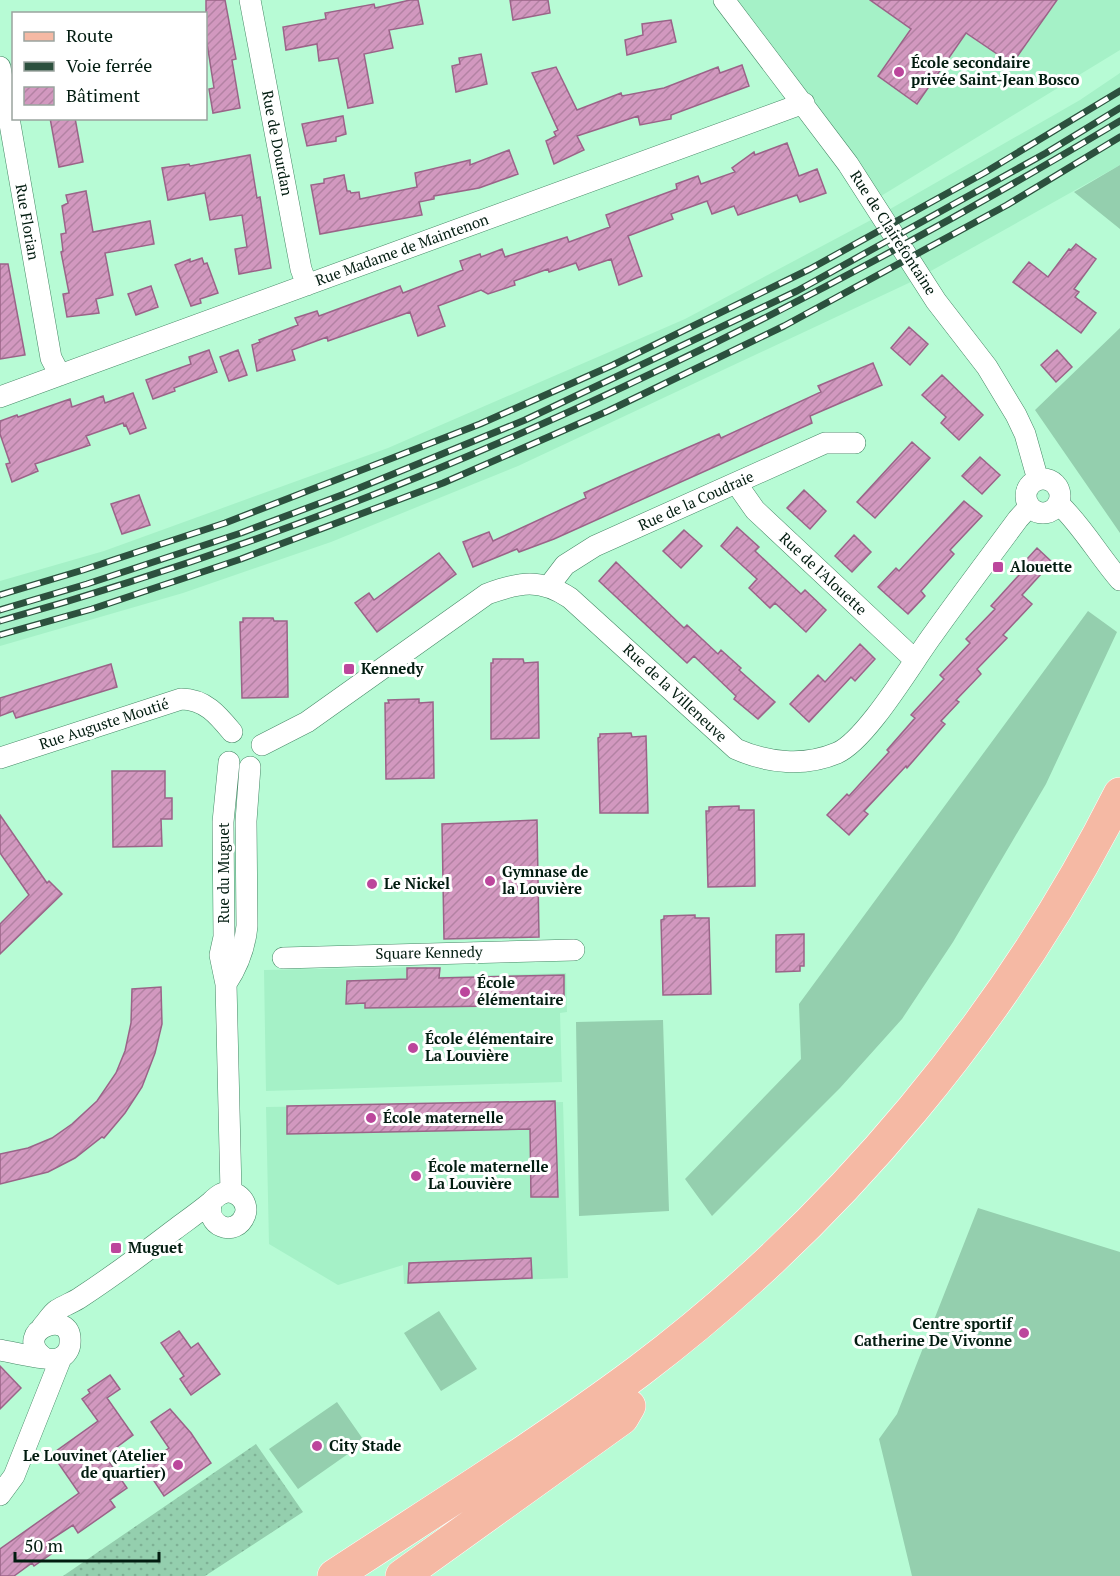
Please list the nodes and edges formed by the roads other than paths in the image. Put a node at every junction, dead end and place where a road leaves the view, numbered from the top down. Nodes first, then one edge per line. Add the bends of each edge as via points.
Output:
1 (250, 0) edge
2 (724, 0) edge
3 (0, 67) edge
4 (804, 103) junction
5 (307, 285) junction
6 (60, 375) junction
7 (0, 397) edge
8 (855, 443) dead end
9 (1038, 480) junction
10 (736, 483) junction
11 (1059, 504) junction
12 (1029, 507) junction
13 (1120, 580) edge
14 (549, 586) junction
15 (915, 660) junction
16 (232, 732) junction
17 (262, 745) junction
18 (0, 758) edge
19 (228, 762) junction
20 (250, 767) junction
21 (1120, 794) edge
22 (1120, 841) edge
23 (574, 950) dead end
24 (283, 958) dead end
25 (226, 984) junction
26 (222, 1197) junction
27 (215, 1222) junction
28 (176, 1229) junction
29 (80, 1298) junction
30 (40, 1329) junction
31 (68, 1332) junction
32 (0, 1345) edge
33 (0, 1350) edge
34 (52, 1357) junction
35 (629, 1407) junction
36 (0, 1495) edge
37 (334, 1576) edge
38 (369, 1576) edge
39 (402, 1576) edge

1 - 5 street, Rue de Dourdan
2 - 4 street, Rue de Clairefontaine
3 - 6 street, Rue Florian via 51,358
4 - 5 street, Rue Madame de Maintenon
4 - 9 street, Rue de Clairefontaine via 936,302 987,367 1025,434
5 - 6 street, Rue Madame de Maintenon
6 - 7 street, Rue Madame de Maintenon
8 - 10 street, Rue de la Coudraie via 825,443
9 - 11 street via 1049,480 1058,487
9 - 12 street via 1026,491
10 - 14 street, Rue de la Coudraie via 595,546 565,566
10 - 15 street, Rue de l'Alouette via 755,510
11 - 12 street via 1045,514
11 - 13 street
12 - 15 street, Rue de la Villeneuve
14 - 15 street, Rue de la Villeneuve via 591,615 736,749 767,760 804,761 839,752 867,726
14 - 17 street, Rue de la Villeneuve via 513,585 487,594 307,722
16 - 17 street via 250,730
16 - 18 street, Rue Auguste Moutié via 207,706 181,699
16 - 19 street via 223,747
17 - 20 street via 261,755
19 - 20 street via 238,768
19 - 25 street, Rue du Muguet via 224,937 220,956
20 - 25 street, Rue du Muguet via 246,820 248,926 236,969
21 - 37 main road via 1066,892 965,1042 883,1142 803,1227 719,1305 640,1370
22 - 35 main road via 1010,1018 918,1137 768,1292
23 - 24 street, Square Kennedy
25 - 26 street, Rue du Muguet
26 - 27 street via 210,1212
26 - 27 street via 236,1194 244,1201 244,1218 231,1227
26 - 28 street
27 - 28 street
28 - 29 street
29 - 30 street via 55,1311
29 - 31 street
30 - 31 street via 54,1324
30 - 32 street
30 - 34 street via 36,1348
31 - 34 street via 70,1347
33 - 34 street
34 - 36 street via 14,1476
35 - 38 main road via 615,1411
35 - 39 main road via 622,1418

